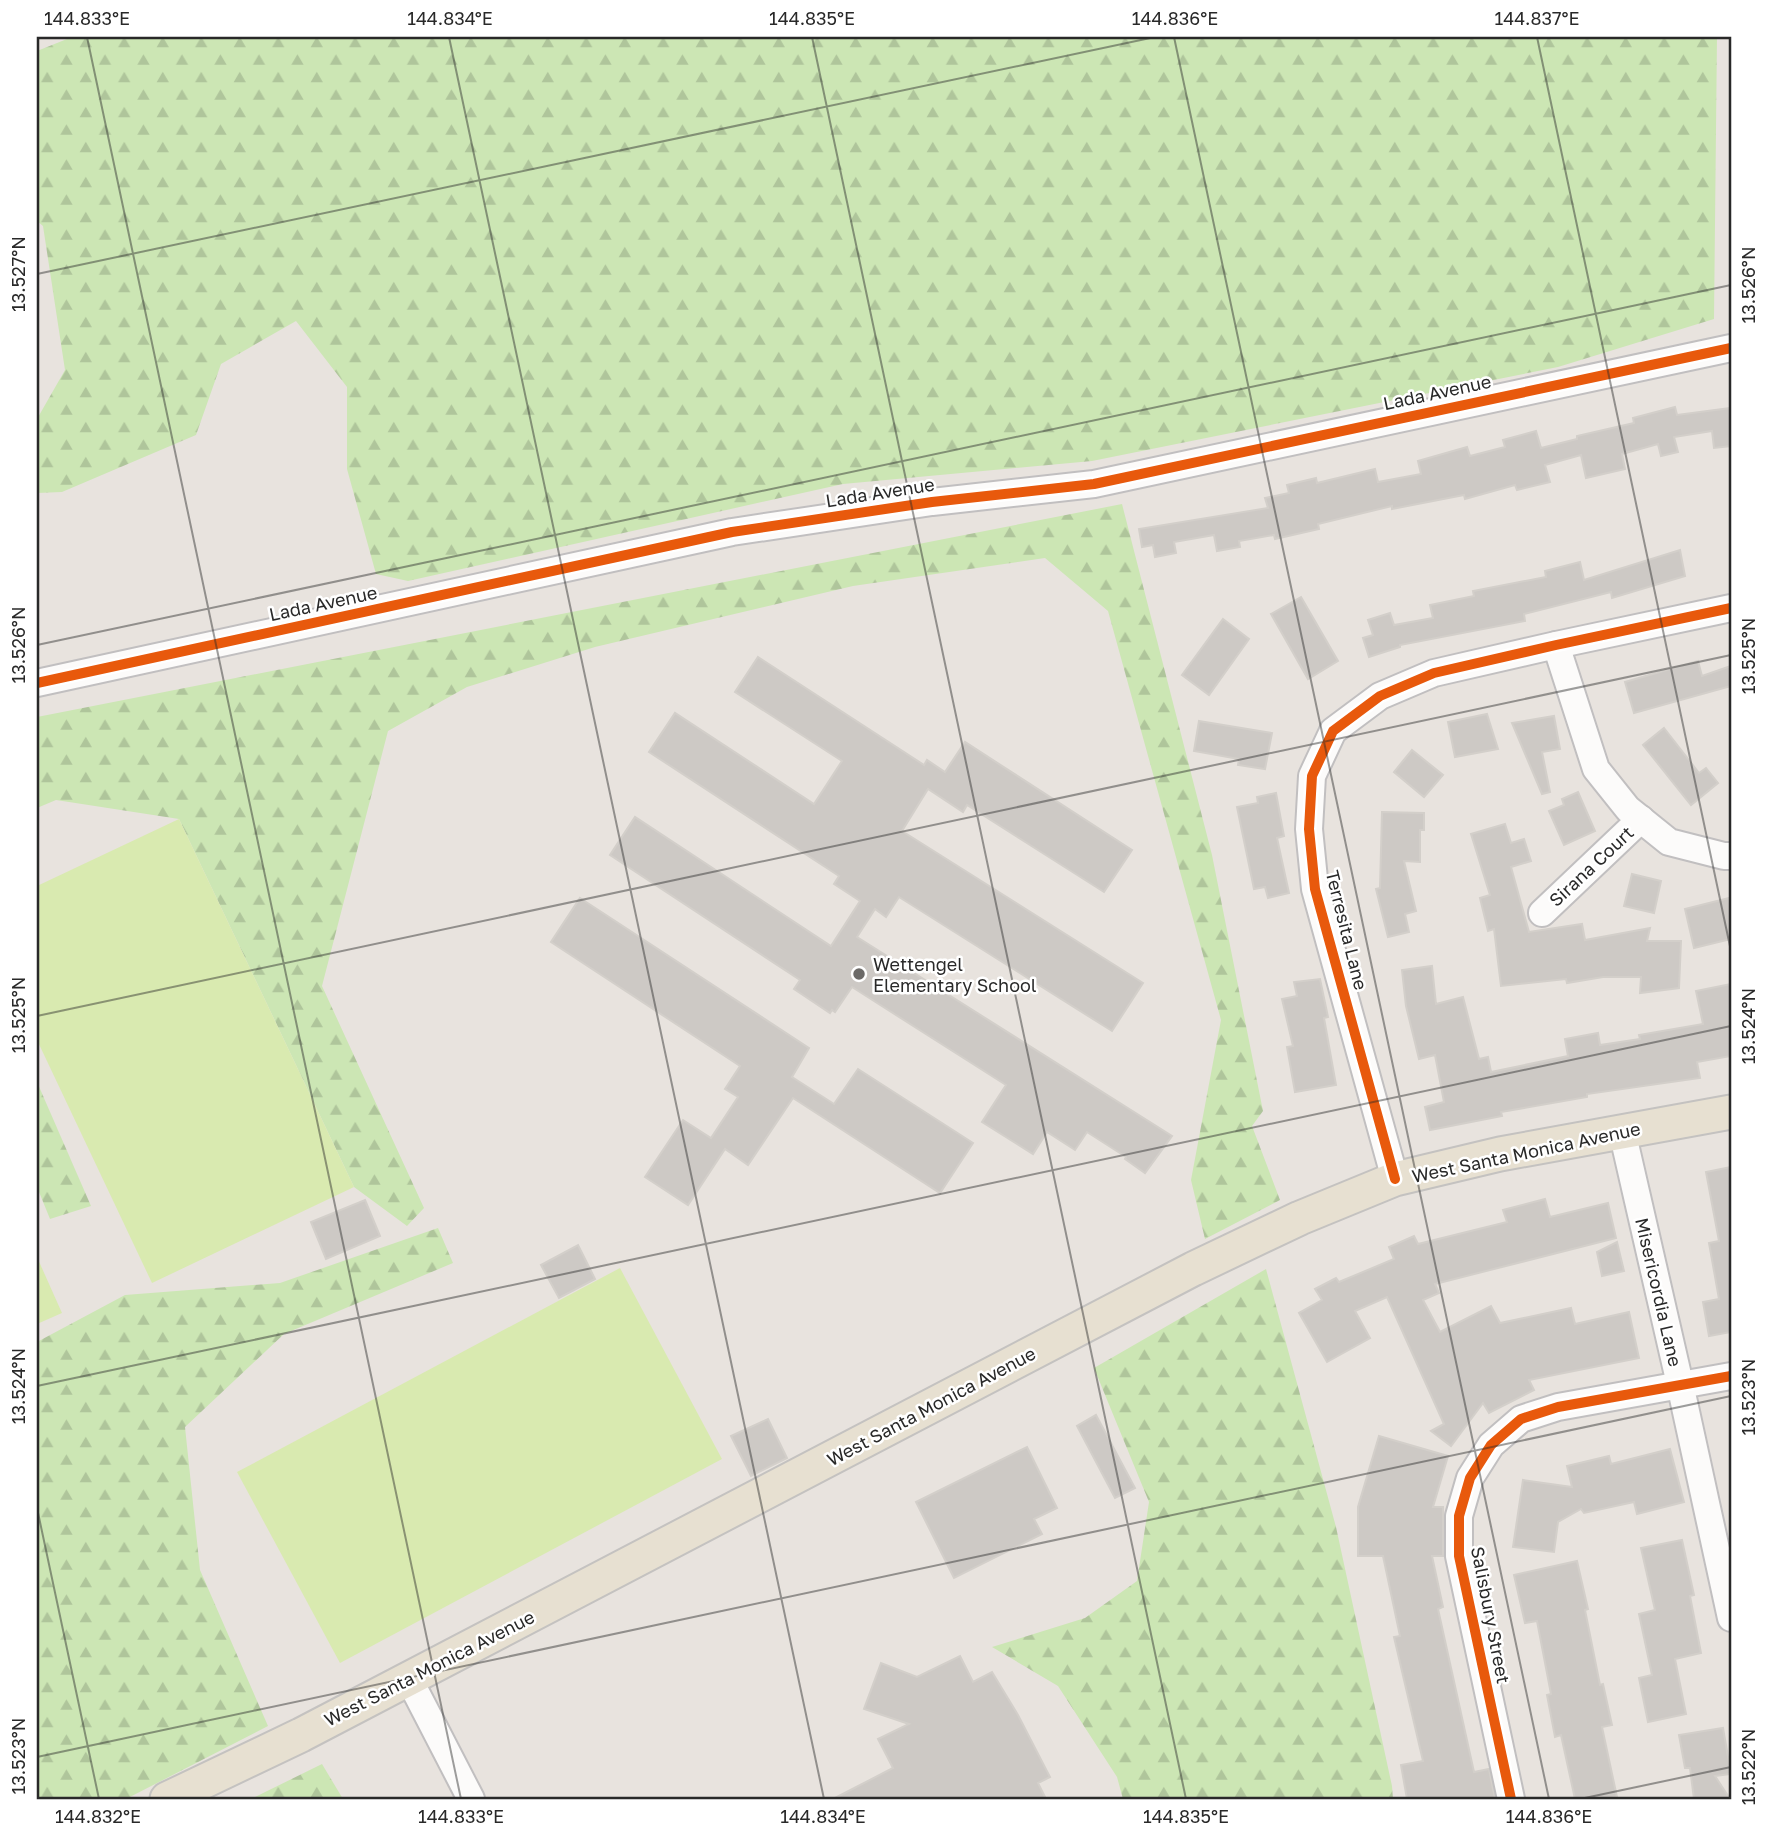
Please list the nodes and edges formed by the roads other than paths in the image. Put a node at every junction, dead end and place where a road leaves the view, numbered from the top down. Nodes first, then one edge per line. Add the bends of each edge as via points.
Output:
1 (1731, 348) edge
2 (1731, 608) edge
3 (1556, 645) junction
4 (37, 683) edge
5 (1641, 820) junction
6 (1731, 856) edge
7 (1542, 913) dead end
8 (1731, 1112) edge
9 (1622, 1131) junction
10 (1395, 1179) junction
11 (1731, 1376) edge
12 (1681, 1384) junction
13 (1731, 1618) edge
14 (410, 1679) junction
15 (167, 1799) edge
16 (471, 1799) edge
17 (1511, 1799) edge

1 - 4 street, Lada Avenue via 1094,484 732,532
2 - 3 street, Terresita Lane
3 - 5 street via 1596,769
3 - 10 street, Terresita Lane via 1434,673 1380,696 1333,731 1312,776 1309,829 1315,889
5 - 6 street via 1669,842
5 - 7 street, Sirana Court
8 - 9 main road, West Santa Monica Avenue
9 - 10 main road, West Santa Monica Avenue
9 - 12 street, Misericordia Lane
10 - 14 main road, West Santa Monica Avenue via 1193,1269
11 - 12 street, Salisbury Street
12 - 13 street, Misericordia Lane
12 - 17 street, Salisbury Street via 1558,1407 1521,1419 1491,1445 1470,1478 1459,1516 1460,1556
14 - 15 main road, West Santa Monica Avenue
14 - 16 street

